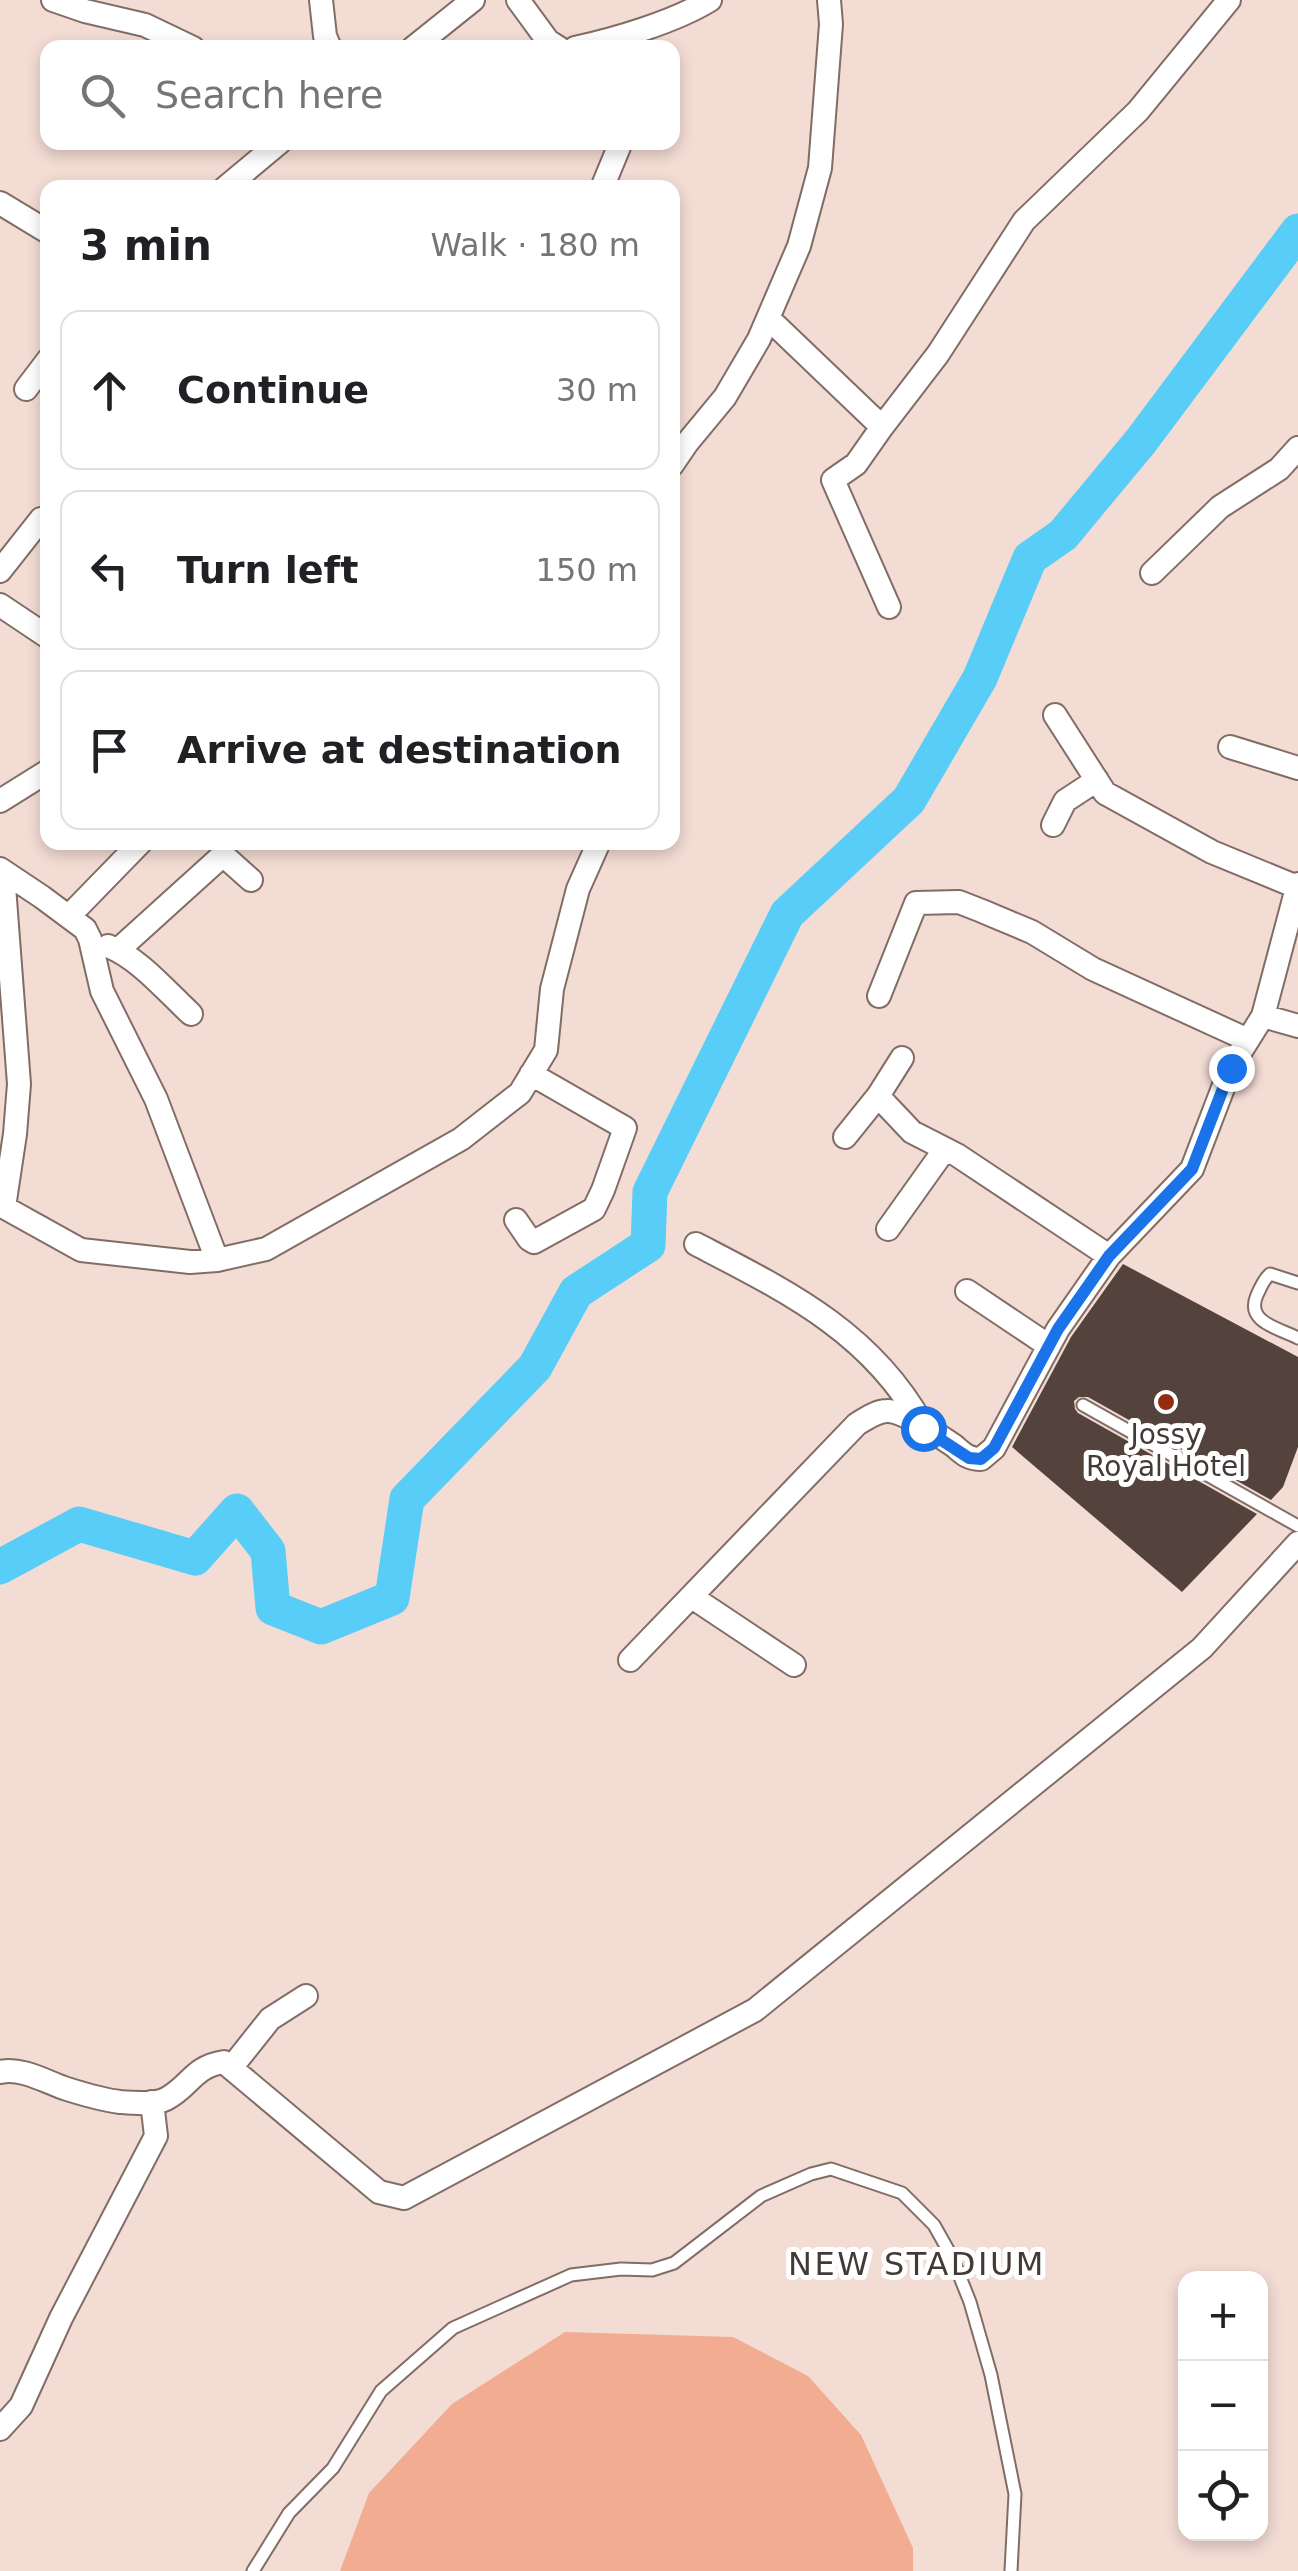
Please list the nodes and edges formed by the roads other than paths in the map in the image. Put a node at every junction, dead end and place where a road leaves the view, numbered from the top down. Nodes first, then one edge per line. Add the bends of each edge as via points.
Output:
1 (53, 0) edge
2 (321, 0) edge
3 (473, 0) edge
4 (518, 0) edge
5 (710, 0) edge
6 (830, 0) edge
7 (1229, 0) edge
8 (176, 40) edge
9 (327, 40) edge
10 (423, 40) edge
11 (547, 40) edge
12 (616, 40) edge
13 (270, 150) edge
14 (618, 150) edge
15 (234, 180) edge
16 (605, 180) edge
17 (0, 203) edge
18 (40, 227) edge
19 (768, 318) junction
20 (40, 371) edge
21 (26, 389) dead end
22 (882, 427) junction
23 (1298, 448) edge
24 (680, 453) edge
25 (40, 522) edge
26 (0, 572) edge
27 (1152, 573) dead end
28 (0, 605) edge
29 (890, 607) dead end
30 (40, 632) edge
31 (1055, 715) dead end
32 (1230, 747) dead end
33 (1298, 768) edge
34 (40, 776) edge
35 (1097, 780) junction
36 (0, 801) edge
37 (1054, 825) dead end
38 (133, 850) edge
39 (595, 850) edge
40 (1, 872) edge
41 (252, 880) dead end
42 (1297, 885) edge
43 (68, 916) junction
44 (90, 939) junction
45 (118, 950) junction
46 (879, 996) dead end
47 (192, 1014) dead end
48 (1263, 1016) junction
49 (7, 1021) edge
50 (1298, 1026) edge
51 (1248, 1040) junction
52 (902, 1058) dead end
53 (531, 1074) junction
54 (878, 1096) junction
55 (846, 1137) dead end
56 (945, 1148) junction
57 (2, 1206) edge
58 (516, 1220) dead end
59 (888, 1230) dead end
60 (696, 1244) dead end
61 (1109, 1256) junction
62 (217, 1260) junction
63 (1298, 1283) edge
64 (967, 1291) dead end
65 (1298, 1338) edge
66 (1049, 1346) junction
67 (1083, 1405) dead end
68 (923, 1428) junction
69 (1298, 1526) edge
70 (1298, 1543) edge
71 (692, 1597) junction
72 (630, 1660) dead end
73 (794, 1665) dead end
74 (306, 1996) dead end
75 (231, 2068) junction
76 (0, 2072) edge
77 (152, 2102) junction
78 (0, 2429) edge
79 (252, 2571) edge
80 (1010, 2571) edge

1 - 8 street
2 - 9 street
3 - 10 street
4 - 11 street
5 - 12 street
6 - 19 street via 820,168 800,246
7 - 22 street via 1138,111 1024,221
13 - 15 street
14 - 16 street
17 - 18 street
19 - 22 street
19 - 24 street via 725,397
20 - 21 street
22 - 29 street via 856,464 833,480
23 - 27 street via 1279,469 1220,507
25 - 26 street
28 - 30 street
31 - 35 street
32 - 33 street
34 - 36 street
35 - 37 street via 1065,801
35 - 42 street via 1105,792 1166,828
38 - 43 street
39 - 53 street via 556,972 546,1050
40 - 43 street
40 - 49 street
41 - 45 street via 223,855
42 - 48 street
43 - 44 street
44 - 45 street
44 - 62 street via 102,992 156,1099
45 - 47 street
46 - 51 street via 916,903 958,902
48 - 50 street
48 - 51 street
49 - 57 street via 19,1084
51 - 61 street via 1192,1169
52 - 54 street
53 - 58 street via 624,1128 594,1209 534,1242
53 - 62 street via 520,1093 461,1139 266,1249
54 - 55 street
54 - 56 street via 912,1132
56 - 59 street
56 - 61 street
57 - 62 street via 81,1250
60 - 68 street via 794,1296 856,1341
61 - 66 street
63 - 65 lane via 1270,1274 1252,1305 1258,1318
64 - 66 street
66 - 68 street via 994,1448 981,1459
67 - 69 lane
68 - 71 street via 888,1410 857,1424
70 - 75 street via 1202,1648 755,2010 404,2198 378,2192
71 - 72 street
71 - 73 street
74 - 75 street via 270,2019
75 - 77 street via 210,2064 166,2099
76 - 77 street via 119,2102
77 - 78 street via 156,2136 60,2318 22,2406
79 - 80 lane via 289,2513 332,2468 381,2390 453,2328 572,2275 652,2270 674,2262 761,2196 830,2169 902,2193 934,2225 952,2257 991,2375 1015,2494

